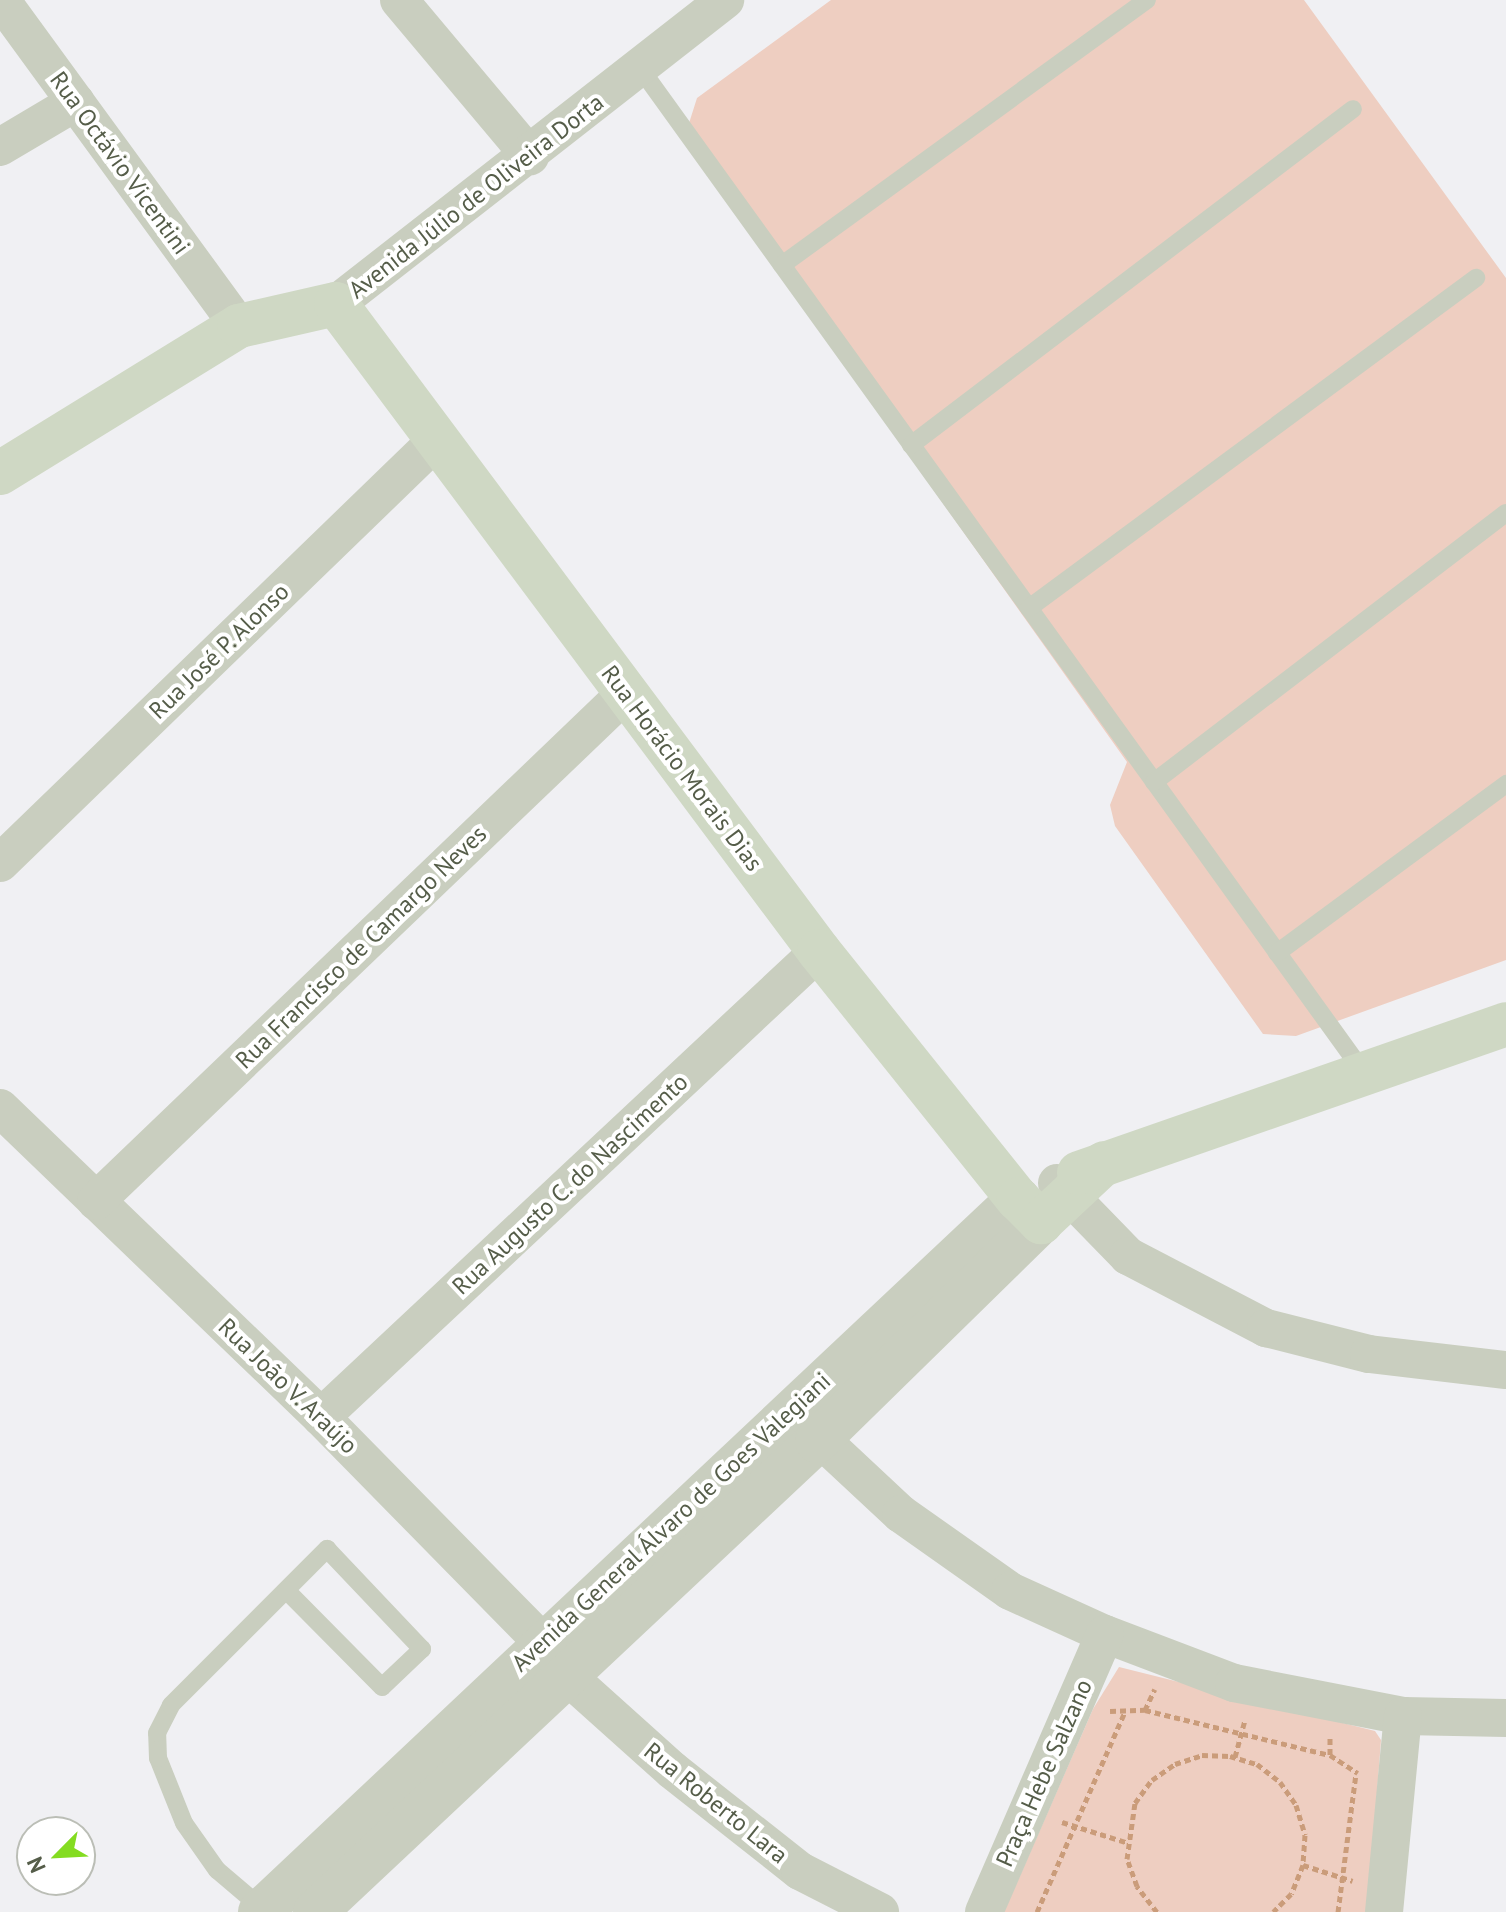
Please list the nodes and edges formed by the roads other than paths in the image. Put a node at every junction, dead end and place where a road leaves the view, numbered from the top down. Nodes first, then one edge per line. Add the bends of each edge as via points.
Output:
1 (1, 0) edge
2 (399, 0) edge
3 (725, 0) edge
4 (1147, 0) edge
5 (640, 68) junction
6 (76, 102) junction
7 (1353, 109) dead end
8 (0, 147) edge
9 (530, 156) junction
10 (782, 265) junction
11 (1476, 278) dead end
12 (336, 304) junction
13 (239, 326) junction
14 (438, 439) junction
15 (911, 445) junction
16 (0, 473) edge
17 (1506, 513) edge
18 (1029, 608) junction
19 (626, 693) junction
20 (1154, 782) junction
21 (1506, 784) edge
22 (0, 863) edge
23 (819, 951) junction
24 (1277, 953) junction
25 (1506, 1024) edge
26 (1364, 1073) junction
27 (0, 1108) edge
28 (1046, 1200) junction
29 (96, 1201) junction
30 (1506, 1370) edge
31 (321, 1417) junction
32 (804, 1426) junction
33 (286, 1590) junction
34 (1105, 1634) junction
35 (553, 1658) junction
36 (1403, 1716) junction
37 (1506, 1718) edge
38 (1377, 1899) edge
39 (263, 1911) edge
40 (315, 1912) edge
41 (880, 1912) edge
42 (984, 1912) edge

1 - 6 street, Rua Octávio Vicentini
2 - 9 street
3 - 5 street, Avenida Júlio de Oliveira Dorta
4 - 10 lane
5 - 9 street, Avenida Júlio de Oliveira Dorta
5 - 10 lane
6 - 8 street
6 - 13 street, Rua Octávio Vicentini
7 - 15 lane
9 - 12 street, Avenida Júlio de Oliveira Dorta
10 - 15 lane
11 - 18 lane
12 - 13 main road, Avenida Júlio de Oliveira Dorta
12 - 14 main road, Rua Horácio Morais Dias
13 - 16 main road, Avenida Júlio de Oliveira Dorta
14 - 19 main road, Rua Horácio Morais Dias
14 - 22 street, Rua José P. Alonso
15 - 18 lane
17 - 20 lane
18 - 20 lane
19 - 23 main road, Rua Horácio Morais Dias
19 - 29 street, Rua Francisco de Camargo Neves
20 - 24 lane
21 - 24 lane
23 - 28 main road, Rua Horácio Morais Dias
23 - 31 street, Rua Augusto C. do Nascimento
24 - 26 lane
25 - 26 main road, Avenida General Álvaro de Goes Valegiani
26 - 28 main road, Avenida General Álvaro de Goes Valegiani via 1104,1163
27 - 29 street, Rua João V. Araújo
28 - 30 street via 1128,1256 1266,1328 1369,1354
28 - 32 street, Avenida General Álvaro de Goes Valegiani
29 - 31 street, Rua João V. Araújo
31 - 35 street, Rua João V. Araújo
32 - 34 street via 901,1514 1010,1591
32 - 35 street, Avenida General Álvaro de Goes Valegiani
33 - 33 lane via 327,1549 422,1649 382,1687
33 - 39 lane via 171,1705 157,1733 158,1758 184,1823 217,1870
34 - 36 street via 1234,1683
34 - 42 street, Praça Hebe Salzano
35 - 39 street, Avenida General Álvaro de Goes Valegiani
35 - 40 street, Avenida General Álvaro de Goes Valegiani
35 - 41 street, Rua Roberto Lara via 672,1770 800,1871
36 - 37 street
36 - 38 street

